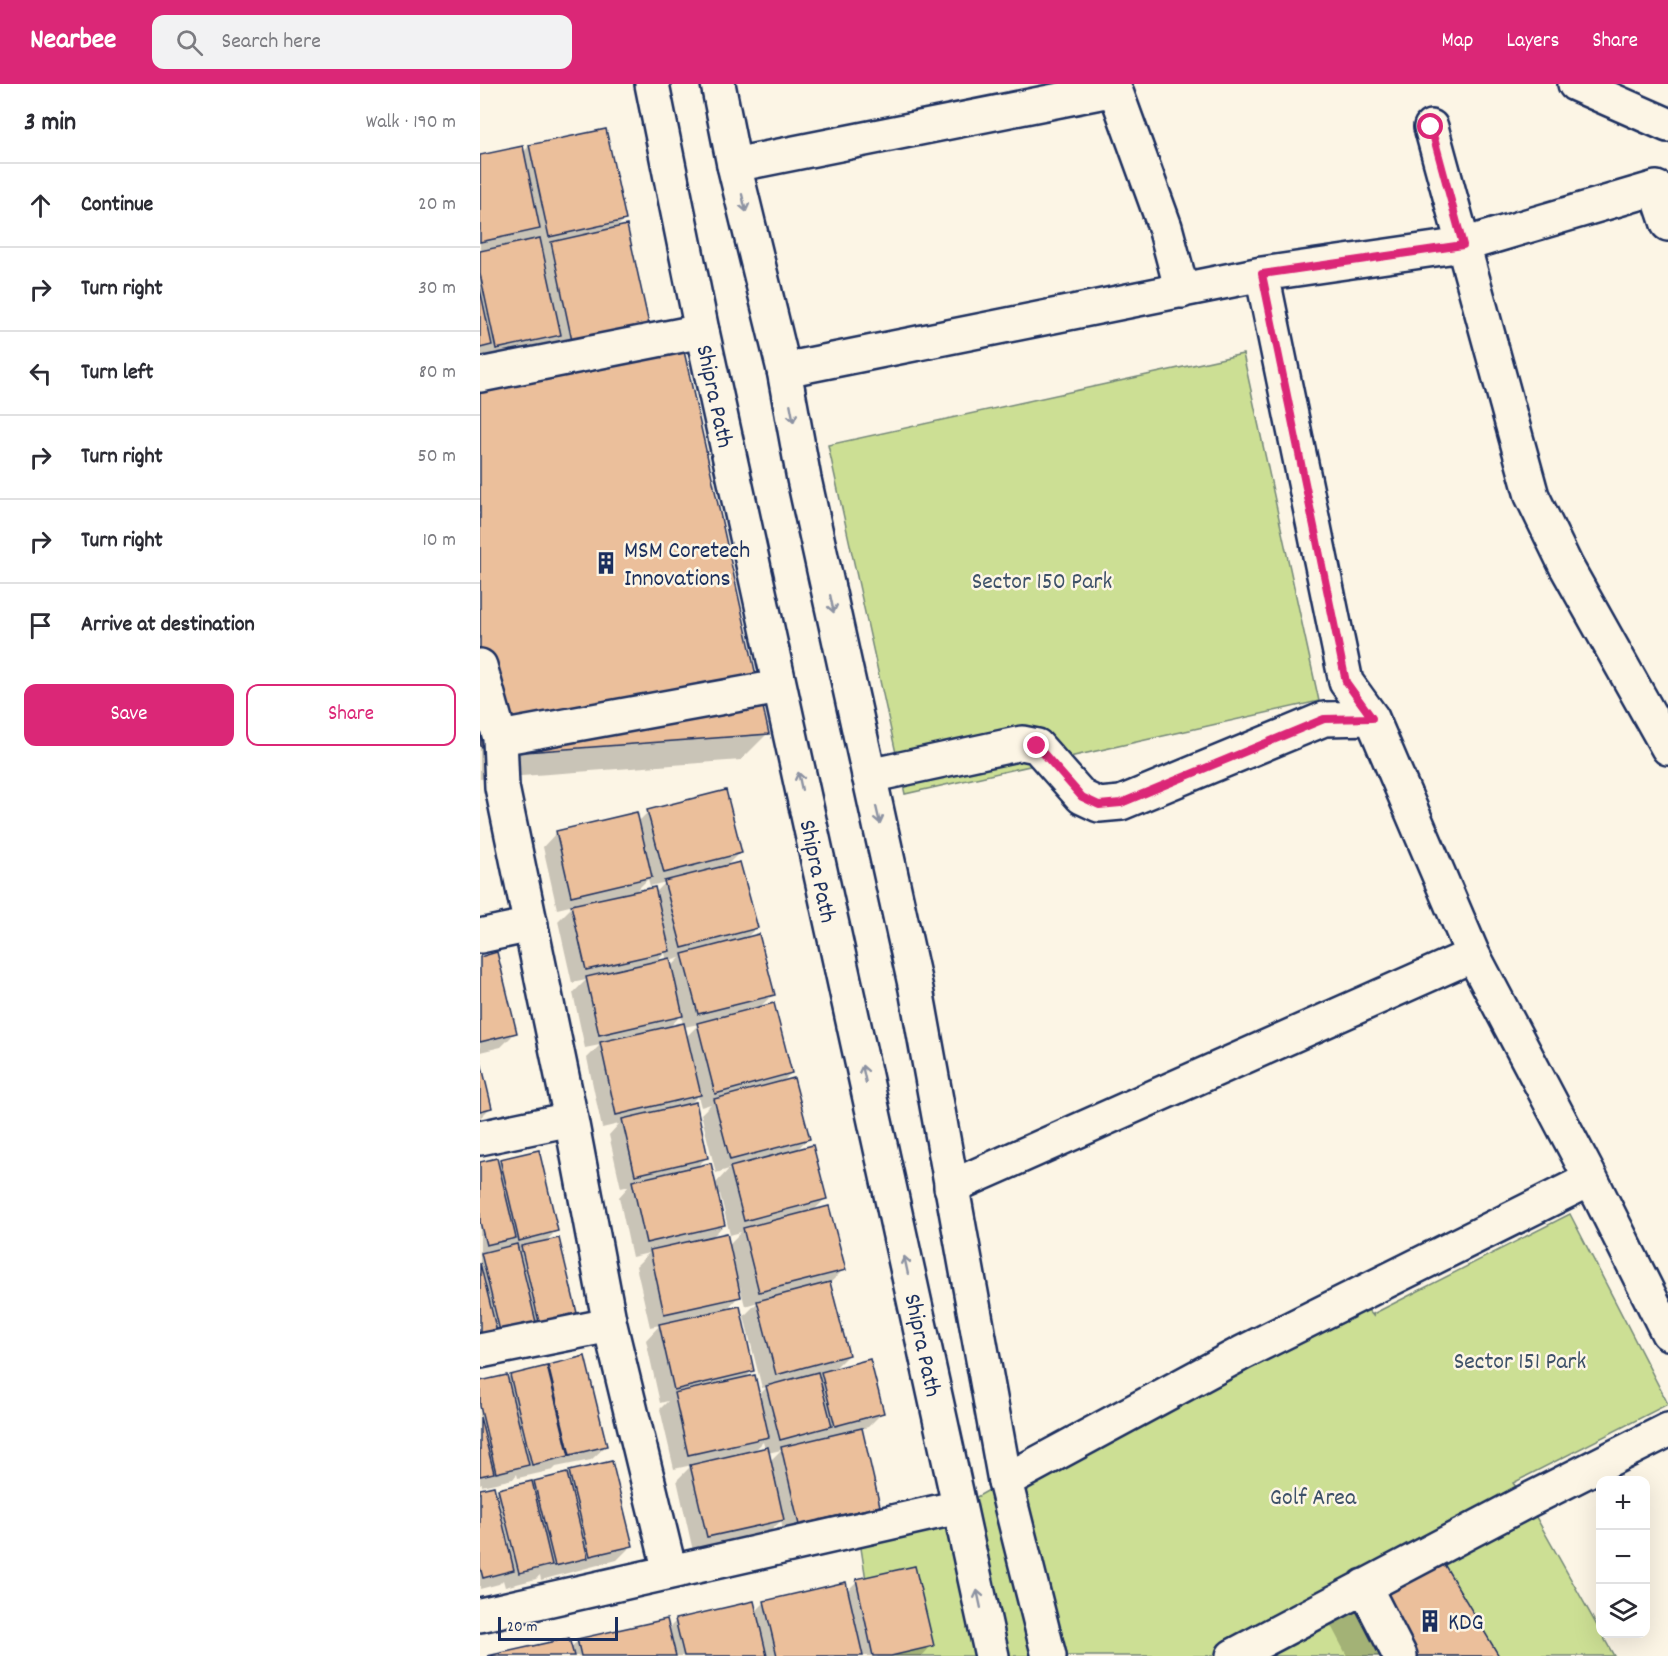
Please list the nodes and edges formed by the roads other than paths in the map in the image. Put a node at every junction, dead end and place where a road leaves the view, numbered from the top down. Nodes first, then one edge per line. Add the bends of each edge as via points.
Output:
1 (652, 84) edge
2 (718, 84) edge
3 (1575, 84) edge
4 (1668, 125) edge
5 (1431, 127) dead end
6 (735, 165) junction
7 (1662, 191) edge
8 (1668, 224) edge
9 (1463, 245) junction
10 (1262, 274) junction
11 (1182, 291) junction
12 (702, 332) junction
13 (784, 370) junction
14 (480, 375) edge
15 (480, 666) edge
16 (779, 687) junction
17 (1372, 718) junction
18 (500, 738) junction
19 (1668, 748) edge
20 (869, 776) junction
21 (531, 925) junction
22 (480, 936) edge
23 (1473, 955) junction
24 (571, 1119) junction
25 (480, 1138) edge
26 (1591, 1179) junction
27 (951, 1187) junction
28 (610, 1325) junction
29 (1668, 1333) edge
30 (480, 1351) edge
31 (1668, 1430) edge
32 (1005, 1481) junction
33 (959, 1507) junction
34 (670, 1572) junction
35 (1364, 1586) junction
36 (480, 1615) edge
37 (992, 1656) edge
38 (1049, 1656) edge
39 (1233, 1656) edge
40 (1400, 1656) edge

1 - 12 street, Shipra Path
2 - 6 street
3 - 4 street
5 - 9 street
6 - 11 street via 1115,89 1165,227
6 -> 13 street
7 - 8 street
7 - 9 street
9 - 10 street
9 - 19 street via 1532,496 1566,566
10 - 11 street
10 - 17 street via 1346,682
11 - 13 street
12 - 14 street
12 - 16 street, Shipra Path
13 -> 20 street
15 - 18 street
16 - 18 street
33 -> 16 street, Shipra Path
17 - 20 street via 1324,719 1121,803 1099,805 1082,797 1037,746 1022,743
17 - 23 street
18 - 21 street via 502,787
20 -> 27 street via 916,989
21 - 22 street
21 - 24 street
23 - 26 street
23 - 27 street
24 - 25 street
24 - 28 street
26 - 29 street
26 - 32 street via 1242,1353
27 - 32 street
28 - 30 street
28 - 34 street
31 - 35 street
32 - 38 street
33 - 34 street
37 -> 33 street, Shipra Path
34 - 36 street
35 - 39 street
35 - 40 street

